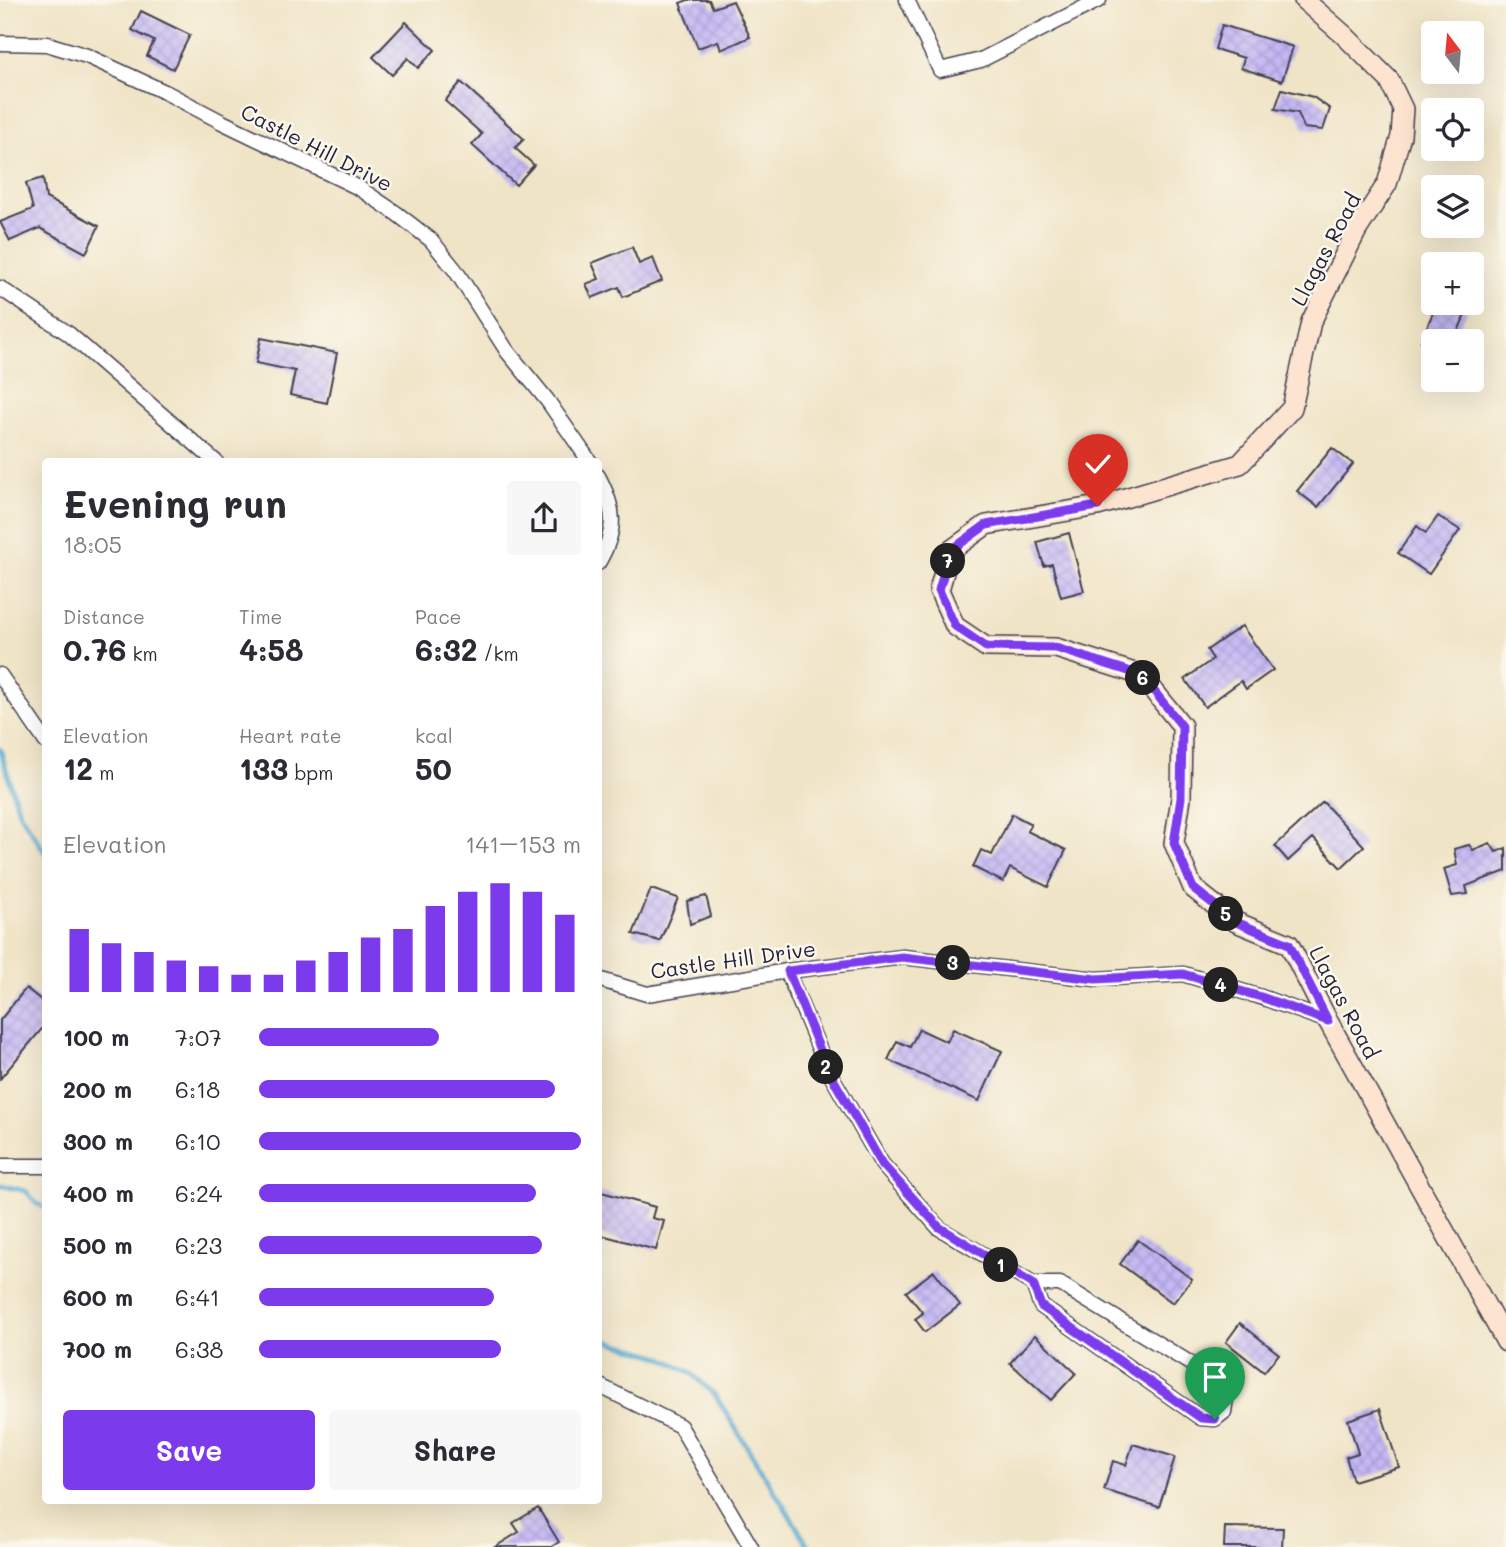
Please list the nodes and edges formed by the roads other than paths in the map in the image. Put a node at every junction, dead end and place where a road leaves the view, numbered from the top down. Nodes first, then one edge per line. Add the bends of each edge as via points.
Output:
1 (906, 0) edge
2 (1099, 0) edge
3 (1304, 0) edge
4 (0, 43) edge
5 (0, 288) edge
6 (211, 458) edge
7 (587, 458) edge
8 (602, 483) edge
9 (602, 557) edge
10 (0, 675) edge
11 (42, 736) edge
12 (788, 971) junction
13 (602, 980) edge
14 (1328, 1021) junction
15 (0, 1166) edge
16 (42, 1166) edge
17 (1033, 1284) junction
18 (1506, 1342) edge
19 (602, 1387) edge
20 (748, 1546) edge

1 - 2 street via 940,70 981,60
3 - 14 street, Llagas Road via 1389,80 1403,110 1401,136 1387,184 1357,230 1311,322 1292,408 1240,464 1098,506 986,525 950,551 939,590 955,626 986,647 1056,648 1141,675 1182,726 1181,798 1174,843 1193,888 1236,922 1289,944
4 - 7 street, Castle Hill Drive via 47,44 88,57 359,188 396,213 431,240 456,271 507,351
5 - 6 street via 68,334
8 - 9 street via 611,500 612,524 609,546
10 - 11 street
12 - 13 street, Castle Hill Drive via 647,993
12 - 14 street, Castle Hill Drive via 902,957 1096,979 1183,974
12 - 17 street via 828,1070 882,1164 939,1227
14 - 18 street, Llagas Road
15 - 16 street
17 - 17 street via 1041,1306 1201,1418 1215,1419 1224,1412 1226,1398 1211,1376 1060,1284
19 - 20 street via 680,1426

